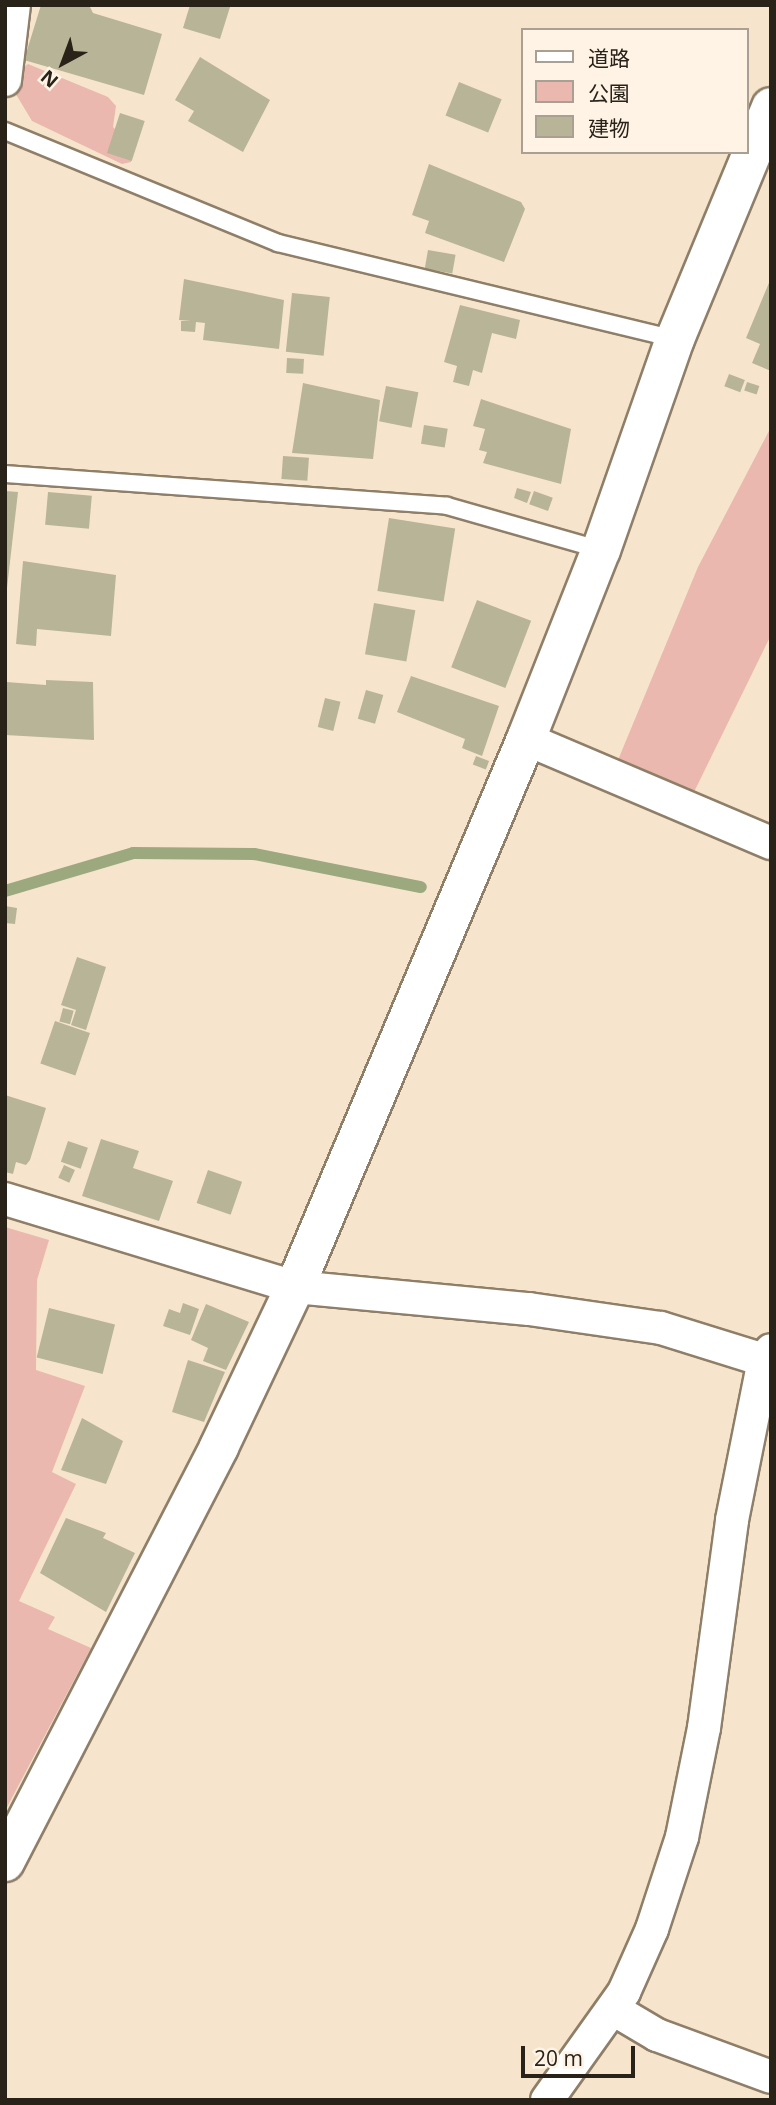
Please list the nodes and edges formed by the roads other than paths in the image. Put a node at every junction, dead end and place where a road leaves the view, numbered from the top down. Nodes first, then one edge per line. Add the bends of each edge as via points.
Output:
1 (14, 5) edge
2 (5, 80) edge
3 (771, 107) edge
4 (5, 131) edge
5 (675, 339) junction
6 (5, 474) edge
7 (601, 550) junction
8 (526, 739) junction
9 (771, 843) edge
10 (5, 1199) edge
11 (295, 1287) junction
12 (768, 1357) edge
13 (5, 1862) edge
14 (613, 2009) junction
15 (771, 2077) edge
16 (547, 2100) edge

1 - 2 street
3 - 5 street
4 - 5 lane via 278,243
5 - 7 street
6 - 7 lane via 447,506
7 - 8 street
8 - 9 street
8 - 11 street
10 - 11 street
11 - 12 street via 529,1309 661,1328
11 - 13 street via 219,1447
12 - 14 street via 732,1520 704,1728 682,1837 652,1929
14 - 15 street via 657,2035
14 - 16 street

